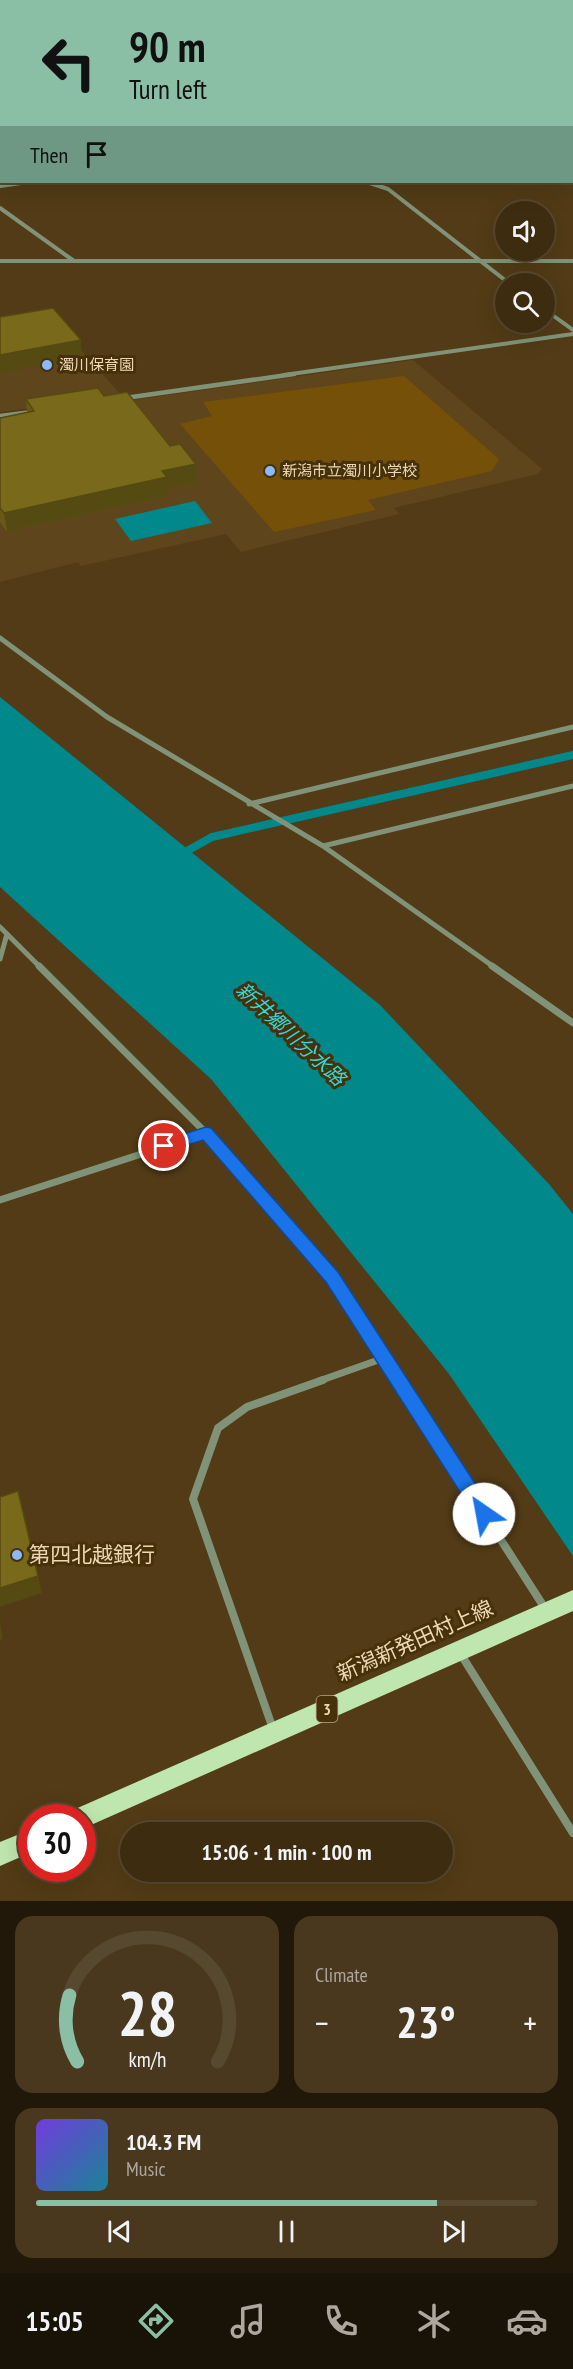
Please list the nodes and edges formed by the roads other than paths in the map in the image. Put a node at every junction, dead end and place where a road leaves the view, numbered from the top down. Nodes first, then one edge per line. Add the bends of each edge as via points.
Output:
1 (21, 183) edge
2 (370, 183) edge
3 (0, 186) edge
4 (0, 208) edge
5 (0, 261) edge
6 (75, 261) junction
7 (479, 261) junction
8 (573, 261) edge
9 (495, 273) edge
10 (555, 318) edge
11 (573, 332) edge
12 (123, 398) edge
13 (34, 411) edge
14 (0, 416) edge
15 (0, 638) edge
16 (573, 727) edge
17 (573, 786) edge
18 (249, 804) junction
19 (323, 846) junction
20 (0, 927) edge
21 (7, 934) junction
22 (0, 959) edge
23 (573, 1023) edge
24 (206, 1133) junction
25 (0, 1200) edge
26 (384, 1358) junction
27 (573, 1600) edge
28 (547, 1611) junction
29 (458, 1650) junction
30 (275, 1732) junction
31 (96, 1811) edge
32 (573, 1833) edge
33 (18, 1846) edge
34 (0, 1854) edge

1 - 3 street
2 - 7 street via 388,189
4 - 6 street
5 - 6 street
6 - 7 street
7 - 8 street
7 - 9 street
10 - 11 street
11 - 12 street
13 - 14 street
15 - 18 street via 107,717
16 - 18 street
17 - 19 street
18 - 19 street
19 - 23 street
20 - 21 street
21 - 22 street
21 - 24 street
24 - 25 street
24 - 26 street via 332,1277
26 - 28 street
26 - 30 street via 247,1407 218,1428 193,1499
27 - 28 main road, 新潟新発田村上線 / 3
28 - 29 main road, 新潟新発田村上線 / 3
29 - 30 main road, 新潟新発田村上線 / 3
29 - 32 street
30 - 31 main road, 新潟新発田村上線 / 3
33 - 34 main road

